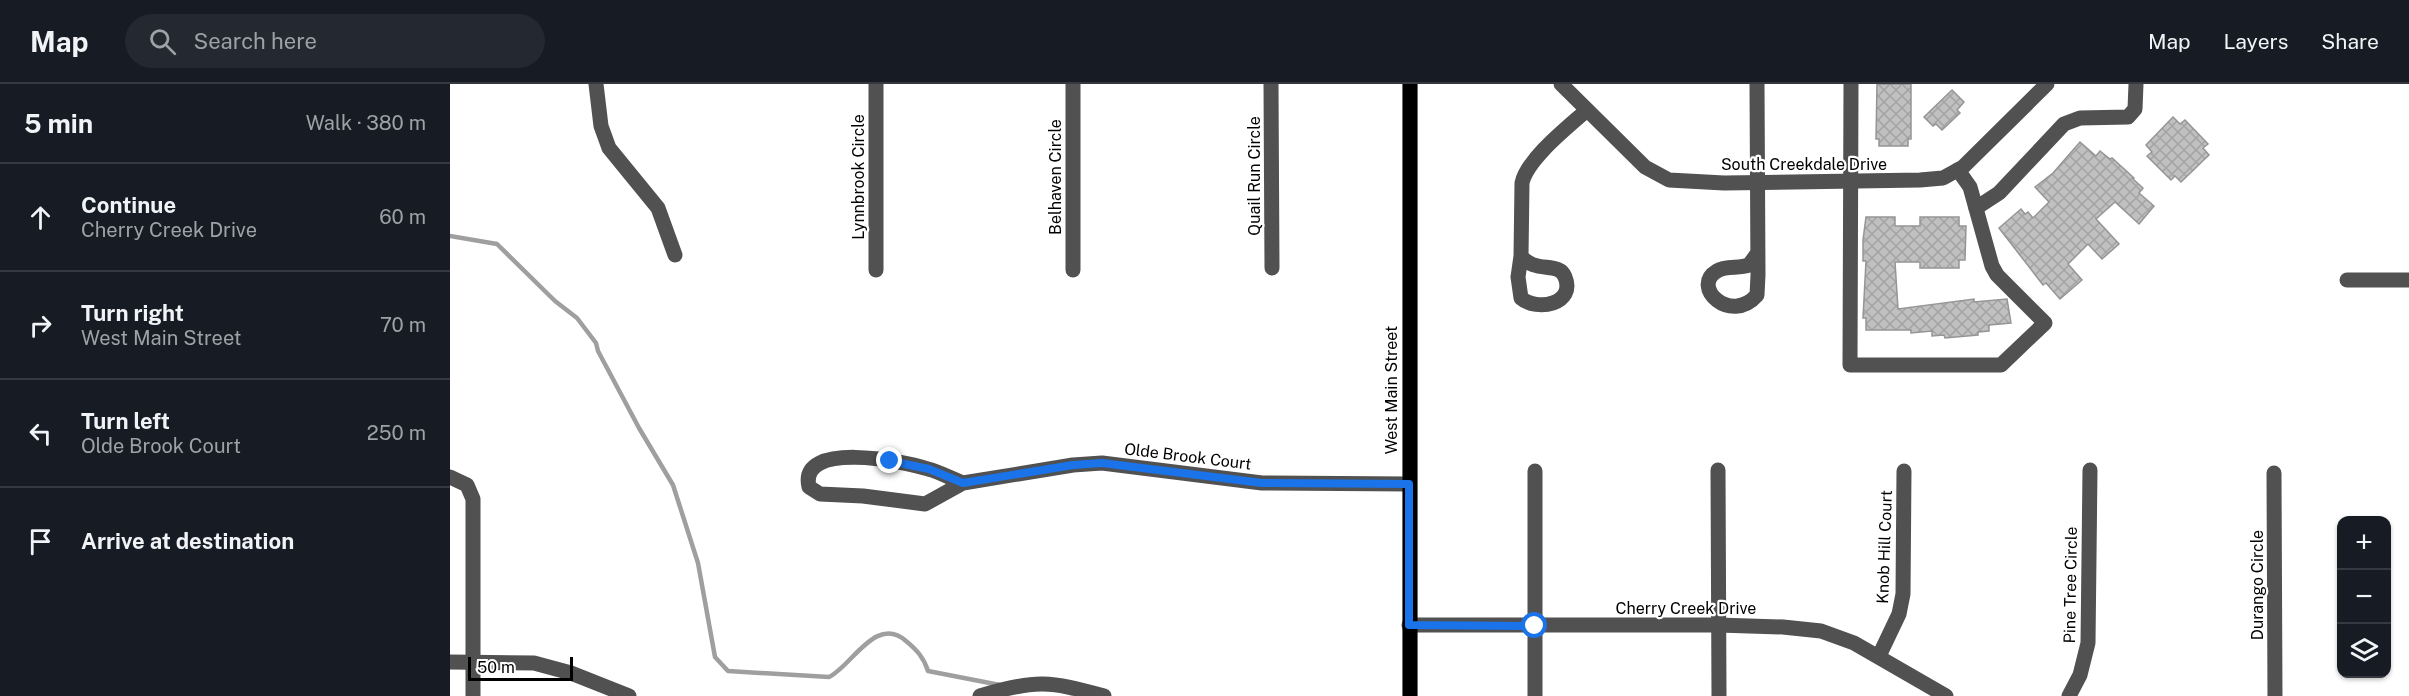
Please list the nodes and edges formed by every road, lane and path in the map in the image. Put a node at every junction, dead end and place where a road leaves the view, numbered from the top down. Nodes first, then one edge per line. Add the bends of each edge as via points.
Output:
1 (596, 84) edge
2 (876, 84) edge
3 (1073, 84) edge
4 (1271, 84) edge
5 (1410, 84) edge
6 (1561, 84) edge
7 (1757, 84) edge
8 (1851, 84) edge
9 (2047, 84) edge
10 (2136, 84) edge
11 (1587, 110) junction
12 (1958, 170) junction
13 (1850, 181) junction
14 (1757, 182) junction
15 (1976, 208) junction
16 (1757, 254) dead end
17 (675, 255) dead end
18 (1521, 256) dead end
19 (1272, 268) dead end
20 (876, 270) dead end
21 (1073, 270) dead end
22 (2347, 280) dead end
23 (2409, 280) edge
24 (1718, 470) dead end
25 (2090, 470) dead end
26 (1535, 471) dead end
27 (1904, 471) dead end
28 (2274, 473) dead end
29 (450, 477) edge
30 (963, 483) junction
31 (1409, 484) junction
32 (1409, 625) junction
33 (1718, 625) junction
34 (1535, 626) junction
35 (1879, 656) junction
36 (450, 662) edge
37 (473, 662) junction
38 (1941, 695) edge
39 (473, 696) edge
40 (629, 696) edge
41 (980, 696) edge
42 (1104, 696) edge
43 (1410, 696) edge
44 (1535, 696) edge
45 (1719, 696) edge
46 (2069, 696) edge
47 (2275, 696) edge

1 - 17 street via 601,126 609,148 658,208
2 - 20 street, Lynnbrook Circle
3 - 21 street, Belhaven Circle
4 - 19 street, Quail Run Circle
5 - 31 main road, West Main Street
6 - 11 street, South Creekdale Drive
7 - 14 street
8 - 13 street
9 - 12 street, South Creekdale Drive
10 - 15 street via 2135,109 2128,117 2080,118 2064,124 1999,193
11 - 14 street, South Creekdale Drive via 1645,168 1661,177 1687,182
11 - 18 street via 1523,176
12 - 13 street, South Creekdale Drive via 1933,180
12 - 15 street via 1970,187
13 - 14 street, South Creekdale Drive
13 - 15 street via 1850,365 2001,365 2045,323 1997,275
14 - 16 street
22 - 23 street
24 - 33 street
25 - 46 street, Pine Tree Circle via 2088,643 2080,675
26 - 34 street
27 - 35 street, Knob Hill Court via 1903,594 1899,614
28 - 47 street, Durango Circle
29 - 37 street via 468,485 473,499
30 - 30 street, Olde Brook Court via 929,469 836,458 818,462 807,480 809,488 820,495 925,504
30 - 31 street, Olde Brook Court via 1102,463 1262,483
31 - 32 main road, West Main Street
32 - 34 street, Cherry Creek Drive
32 - 43 main road, West Main Street
33 - 34 street, Cherry Creek Drive
33 - 35 street, Cherry Creek Drive via 1821,631
33 - 45 street
34 - 44 street
35 - 38 street, Cherry Creek Drive
36 - 37 street
37 - 39 street
37 - 40 street via 534,663
41 - 42 street via 1023,684 1053,683

